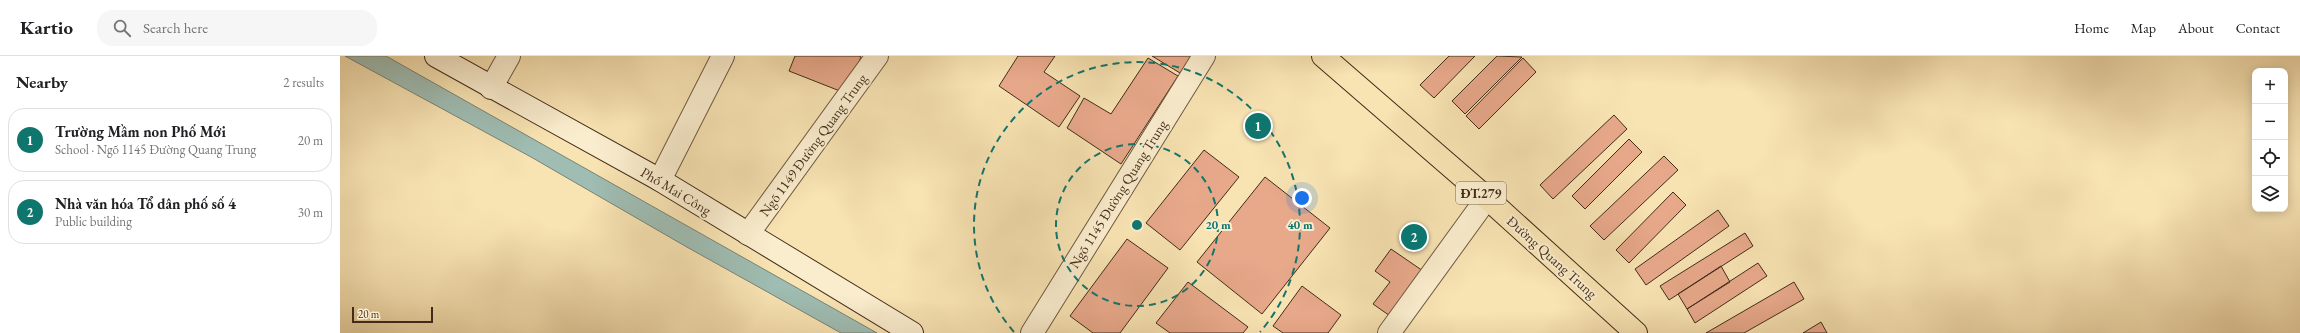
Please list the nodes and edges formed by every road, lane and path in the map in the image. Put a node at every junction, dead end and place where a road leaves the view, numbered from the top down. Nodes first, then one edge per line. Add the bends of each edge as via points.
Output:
1 (436, 56) edge
2 (509, 56) edge
3 (723, 56) edge
4 (877, 56) edge
5 (1204, 56) edge
6 (1324, 56) edge
7 (491, 88) junction
8 (660, 180) junction
9 (1487, 198) junction
10 (748, 234) junction
11 (912, 333) edge
12 (1032, 333) edge
13 (1389, 333) edge
14 (1636, 333) edge

1 - 7 street, Phố Mai Công
2 - 7 street
3 - 8 street
4 - 10 street, Ngõ 1149 Đường Quang Trung
5 - 12 street, Ngõ 1145 Đường Quang Trung
6 - 9 main road, Đường Quang Trung / ĐT.279
7 - 8 street, Phố Mai Công
8 - 10 street, Phố Mai Công
9 - 13 street
9 - 14 main road, Đường Quang Trung / ĐT.279
10 - 11 street, Phố Mai Công

